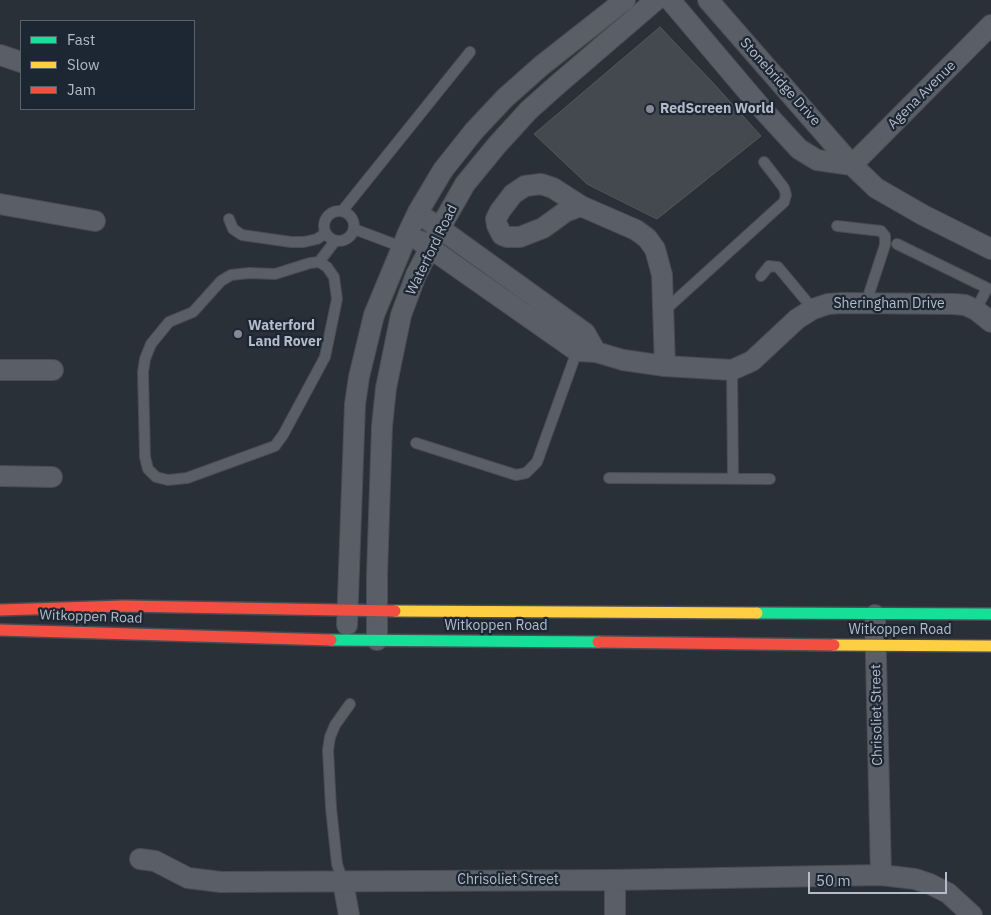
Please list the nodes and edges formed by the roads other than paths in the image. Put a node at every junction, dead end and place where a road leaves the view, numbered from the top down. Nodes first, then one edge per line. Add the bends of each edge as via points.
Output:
1 (625, 0) edge
2 (656, 0) edge
3 (670, 0) edge
4 (708, 0) edge
5 (991, 24) edge
6 (750, 49) junction
7 (470, 52) dead end
8 (0, 55) edge
9 (20, 62) edge
10 (541, 66) junction
11 (728, 69) junction
12 (557, 85) junction
13 (764, 162) dead end
14 (852, 164) junction
15 (0, 204) edge
16 (581, 206) dead end
17 (343, 210) junction
18 (418, 212) junction
19 (229, 219) dead end
20 (95, 221) dead end
21 (837, 226) dead end
22 (440, 228) junction
23 (354, 229) junction
24 (326, 233) junction
25 (405, 240) junction
26 (335, 241) junction
27 (897, 244) dead end
28 (429, 248) junction
29 (991, 250) edge
30 (320, 262) junction
31 (761, 276) dead end
32 (989, 289) edge
33 (866, 303) junction
34 (813, 309) junction
35 (664, 311) junction
36 (983, 316) edge
37 (587, 352) junction
38 (665, 366) junction
39 (0, 370) edge
40 (53, 370) dead end
41 (732, 370) junction
42 (416, 443) dead end
43 (0, 476) edge
44 (52, 477) dead end
45 (608, 478) dead end
46 (733, 478) junction
47 (770, 479) dead end
48 (0, 610) edge
49 (347, 611) junction
50 (377, 611) junction
51 (991, 614) edge
52 (875, 615) junction
53 (0, 630) edge
54 (347, 640) junction
55 (376, 640) junction
56 (876, 646) junction
57 (991, 646) edge
58 (350, 704) dead end
59 (140, 859) dead end
60 (881, 875) junction
61 (615, 880) junction
62 (344, 882) junction
63 (349, 915) edge
64 (616, 915) edge
65 (972, 915) edge

1 - 10 street, Waterford Road
2 - 12 street, Waterford Road
3 - 11 street
4 - 6 street, Stonebridge Drive
5 - 14 street, Agena Avenue
6 - 11 street
6 - 14 street, Stonebridge Drive
7 - 17 lane
8 - 9 street
10 - 12 street
10 - 18 street, Waterford Road via 474,131
11 - 14 street via 800,149 817,160
12 - 22 street, Waterford Road via 529,110 465,184
13 - 35 lane via 784,188 784,202
14 - 29 street, Stonebridge Drive via 876,188
15 - 20 street
16 - 35 street via 636,230 652,243 662,275
17 - 23 lane via 352,218
17 - 24 lane via 326,216
18 - 22 street
18 - 25 street, Waterford Road
19 - 24 lane via 232,229 242,235 304,242
21 - 33 lane via 881,231 885,236
22 - 28 street, Waterford Road
22 - 37 street via 585,333
23 - 25 lane
23 - 26 lane via 347,239
24 - 26 lane
25 - 28 street, Sheringham Drive
25 - 49 street, Waterford Road via 374,315 359,377 355,404
26 - 30 lane
27 - 32 lane
28 - 37 street, Sheringham Drive
28 - 50 street, Waterford Road via 401,315 386,388
30 - 30 lane via 276,274 249,272 220,280 193,312 169,322 151,344 143,372 145,457 148,469 156,476 168,480 187,478 276,446 325,357 337,299 334,277
31 - 34 lane via 769,266 778,267
32 - 36 lane
33 - 34 street, Sheringham Drive via 828,304
33 - 36 street, Sheringham Drive via 938,302 965,305
34 - 41 street, Sheringham Drive via 752,361
35 - 38 street
37 - 38 street, Sheringham Drive
37 - 42 lane via 537,462 526,474 516,475
38 - 41 street, Sheringham Drive
39 - 40 street
41 - 46 lane
43 - 44 street
45 - 46 lane
46 - 47 lane
48 - 49 main road, Witkoppen Road via 124,606
49 - 50 main road, Witkoppen Road
49 - 54 street, Waterford Road
50 - 52 main road, Witkoppen Road
50 - 55 street, Waterford Road
51 - 52 main road, Witkoppen Road
52 - 56 street, Chrisoliet Street
53 - 54 main road, Witkoppen Road
54 - 55 main road, Witkoppen Road
55 - 56 main road, Witkoppen Road
56 - 57 main road, Witkoppen Road
56 - 60 street, Chrisoliet Street
58 - 62 lane via 335,724 328,750 337,864
59 - 62 street, Chrisoliet Street via 155,861 180,876 198,881
60 - 61 street, Chrisoliet Street
60 - 65 street, Chrisoliet Street via 930,884 948,893
61 - 62 street, Chrisoliet Street
61 - 64 street
62 - 63 street

